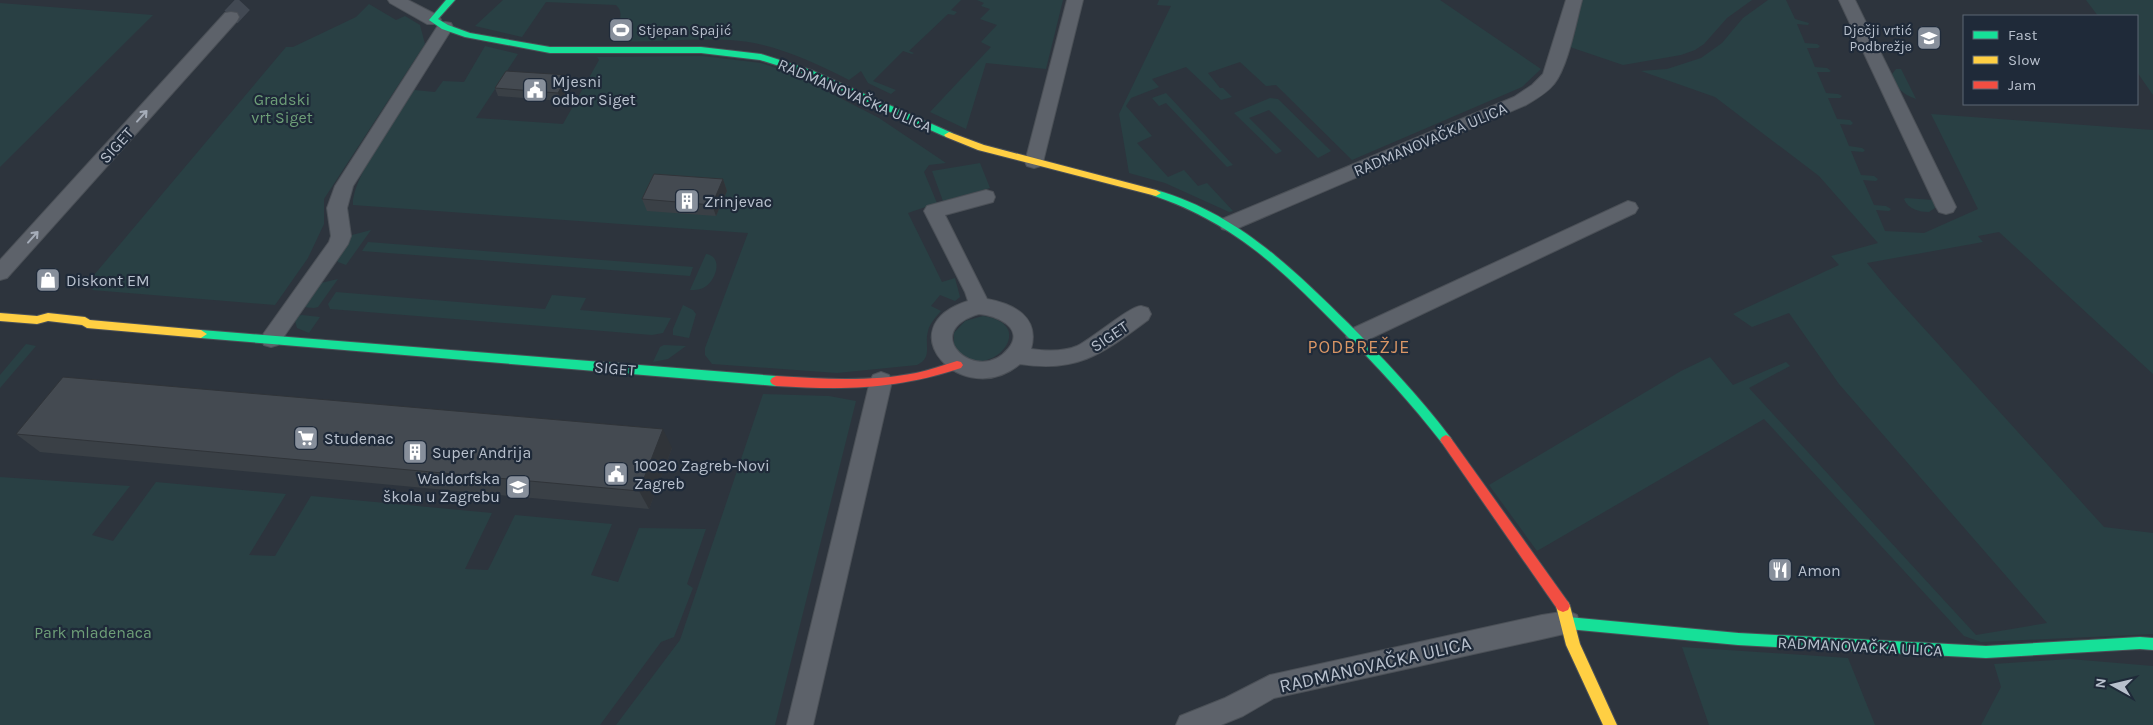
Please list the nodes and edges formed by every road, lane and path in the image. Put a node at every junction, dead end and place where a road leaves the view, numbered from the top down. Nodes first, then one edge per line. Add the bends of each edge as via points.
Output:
1 (396, 0) edge
2 (451, 0) edge
3 (1075, 0) edge
4 (1574, 0) edge
5 (1847, 0) edge
6 (232, 17) tunnel mouth
7 (439, 23) junction
8 (1034, 162) junction
9 (986, 197) dead end
10 (1946, 207) dead end
11 (1628, 208) dead end
12 (1229, 224) junction
13 (0, 273) edge
14 (979, 306) junction
15 (1141, 314) dead end
16 (0, 317) edge
17 (37, 320) joint
18 (87, 324) joint
19 (1356, 336) junction
20 (271, 340) junction
21 (1016, 355) junction
22 (957, 365) junction
23 (881, 382) junction
24 (1568, 622) junction
25 (2153, 644) edge
26 (800, 725) edge
27 (1189, 725) edge
28 (1610, 725) edge

1 - 7 street
2 - 7 street
3 - 8 street
4 - 12 street, RADMANOVAČKA ULICA via 1552,74 1548,82 1535,92
5 - 10 street
13 -> 6 street, SIGET
7 - 8 street, RADMANOVAČKA ULICA via 468,35 557,51 702,50 761,57 808,72 959,140
7 - 20 street via 344,186 337,208 341,236 338,244
8 - 12 street, RADMANOVAČKA ULICA via 1171,197
9 - 14 street via 934,211
11 - 19 street
12 - 19 street, RADMANOVAČKA ULICA via 1248,237
14 - 21 street via 999,308 1018,321 1023,341
14 - 22 street via 961,312 944,328 942,348
15 - 21 street, SIGET via 1079,356 1041,359
16 - 17 street, SIGET
17 - 18 street, SIGET via 42,325 79,328
18 - 20 street, SIGET
19 - 24 street, RADMANOVAČKA ULICA via 1437,427 1564,608
20 - 23 street, SIGET via 819,384
21 - 22 street via 999,367 985,370 970,370
22 - 23 street, SIGET via 915,377
23 - 26 street
24 - 25 street, RADMANOVAČKA ULICA via 1738,639 1986,652
24 - 27 street, RADMANOVAČKA ULICA via 1270,687 1234,707
24 - 28 street, RADMANOVAČKA ULICA via 1573,645

